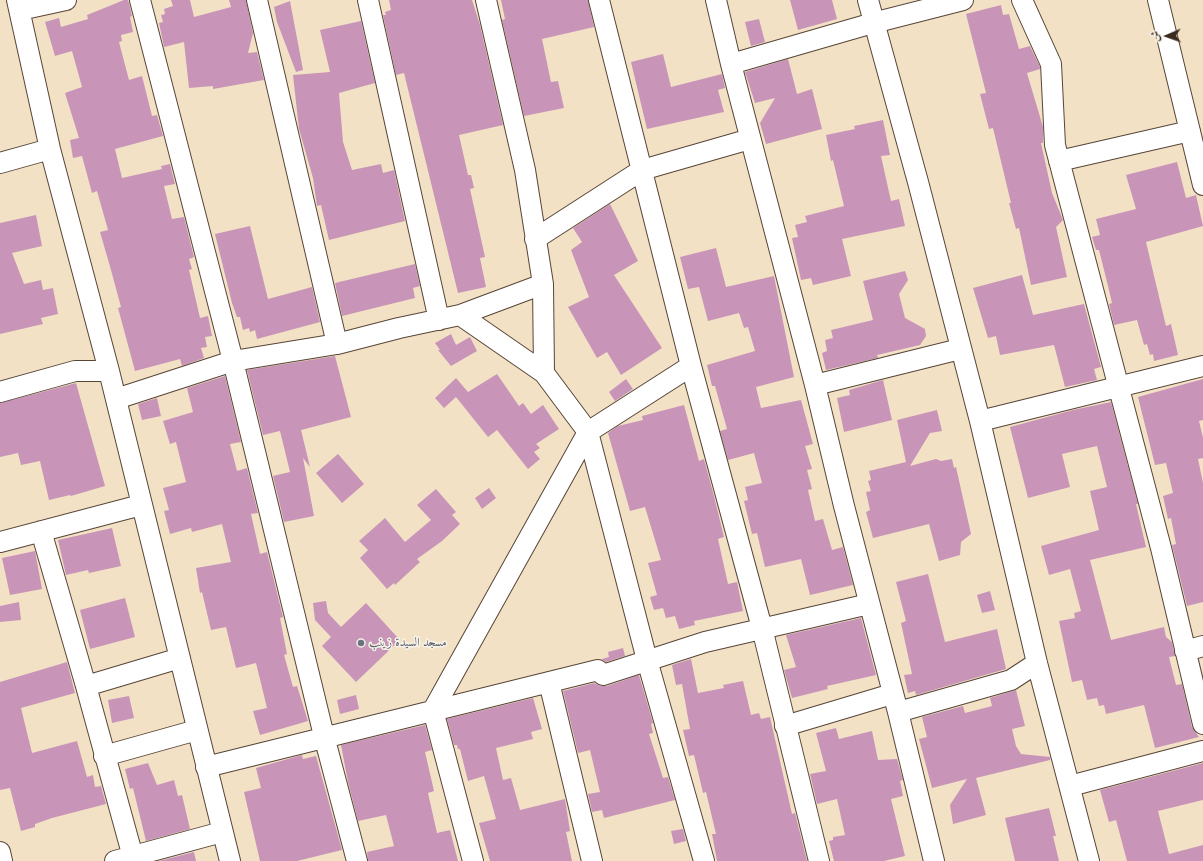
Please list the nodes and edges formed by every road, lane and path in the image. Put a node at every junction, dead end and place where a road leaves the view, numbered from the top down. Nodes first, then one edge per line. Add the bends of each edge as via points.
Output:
1 (66, 0) edge
2 (140, 0) edge
3 (257, 0) edge
4 (368, 0) edge
5 (486, 0) edge
6 (599, 0) edge
7 (716, 0) edge
8 (868, 0) edge
9 (963, 0) edge
10 (1022, 0) edge
11 (1158, 0) edge
12 (18, 5) edge
13 (873, 23) junction
14 (731, 64) junction
15 (1190, 131) junction
16 (750, 140) junction
17 (50, 149) junction
18 (1059, 161) junction
19 (0, 163) edge
20 (642, 170) junction
21 (1203, 185) edge
22 (535, 239) junction
23 (543, 284) junction
24 (460, 315) junction
25 (439, 320) junction
26 (337, 344) junction
27 (960, 349) junction
28 (233, 361) junction
29 (691, 366) junction
30 (1203, 366) edge
31 (109, 371) junction
32 (544, 373) junction
33 (815, 385) junction
34 (1119, 386) junction
35 (0, 392) edge
36 (116, 399) junction
37 (980, 420) junction
38 (588, 432) junction
39 (141, 505) junction
40 (41, 531) junction
41 (0, 542) edge
42 (869, 604) junction
43 (762, 628) junction
44 (1194, 649) edge
45 (180, 658) junction
46 (647, 660) junction
47 (1037, 663) junction
48 (549, 682) junction
49 (86, 686) junction
50 (895, 703) junction
51 (433, 710) junction
52 (1203, 724) edge
53 (785, 726) junction
54 (197, 730) junction
55 (324, 736) junction
56 (1203, 751) edge
57 (104, 756) junction
58 (206, 767) junction
59 (1070, 786) junction
60 (222, 832) junction
61 (0, 852) edge
62 (124, 859) edge
63 (2, 861) edge
64 (230, 861) edge
65 (357, 861) edge
66 (473, 861) edge
67 (592, 861) edge
68 (704, 861) edge
69 (819, 861) edge
70 (934, 861) edge
71 (1089, 861) edge

1 - 12 street
2 - 28 street
3 - 26 street
4 - 25 street
5 - 22 street via 525,170
6 - 20 street
7 - 14 street
8 - 13 street
9 - 13 street
10 - 18 street via 1051,64 1055,145
11 - 15 street
12 - 17 street
13 - 14 street
13 - 27 street via 918,182
14 - 16 street
15 - 18 street
15 - 21 street
16 - 20 street
16 - 33 street
17 - 19 street
17 - 31 street
18 - 34 street
20 - 22 street
20 - 29 street
22 - 23 street
23 - 24 street
23 - 32 street
24 - 25 street
24 - 32 street
25 - 26 street
26 - 28 street
27 - 33 street
27 - 37 street
28 - 36 street
28 - 55 street
29 - 38 street
29 - 43 street
30 - 34 street
31 - 35 street via 75,371
31 - 36 street
32 - 38 street
33 - 42 street
34 - 37 street
34 - 44 street via 1161,548
36 - 39 street
37 - 47 street
38 - 46 street
38 - 51 street
39 - 40 street
39 - 45 street
40 - 41 street
40 - 49 street
42 - 43 street
42 - 50 street
43 - 46 street
43 - 53 street
44 - 52 street
45 - 49 street
45 - 54 street
46 - 48 street via 603,675 598,670
46 - 68 street
47 - 50 street via 1011,680
47 - 59 street
48 - 51 street
48 - 67 street
49 - 57 street
50 - 53 street
50 - 70 street
51 - 55 street
51 - 66 street
53 - 69 street
54 - 57 street
54 - 58 street
55 - 58 street
55 - 65 street
56 - 59 street
57 - 62 street
58 - 60 street
59 - 71 street
60 - 62 street
60 - 64 street
61 - 63 street

